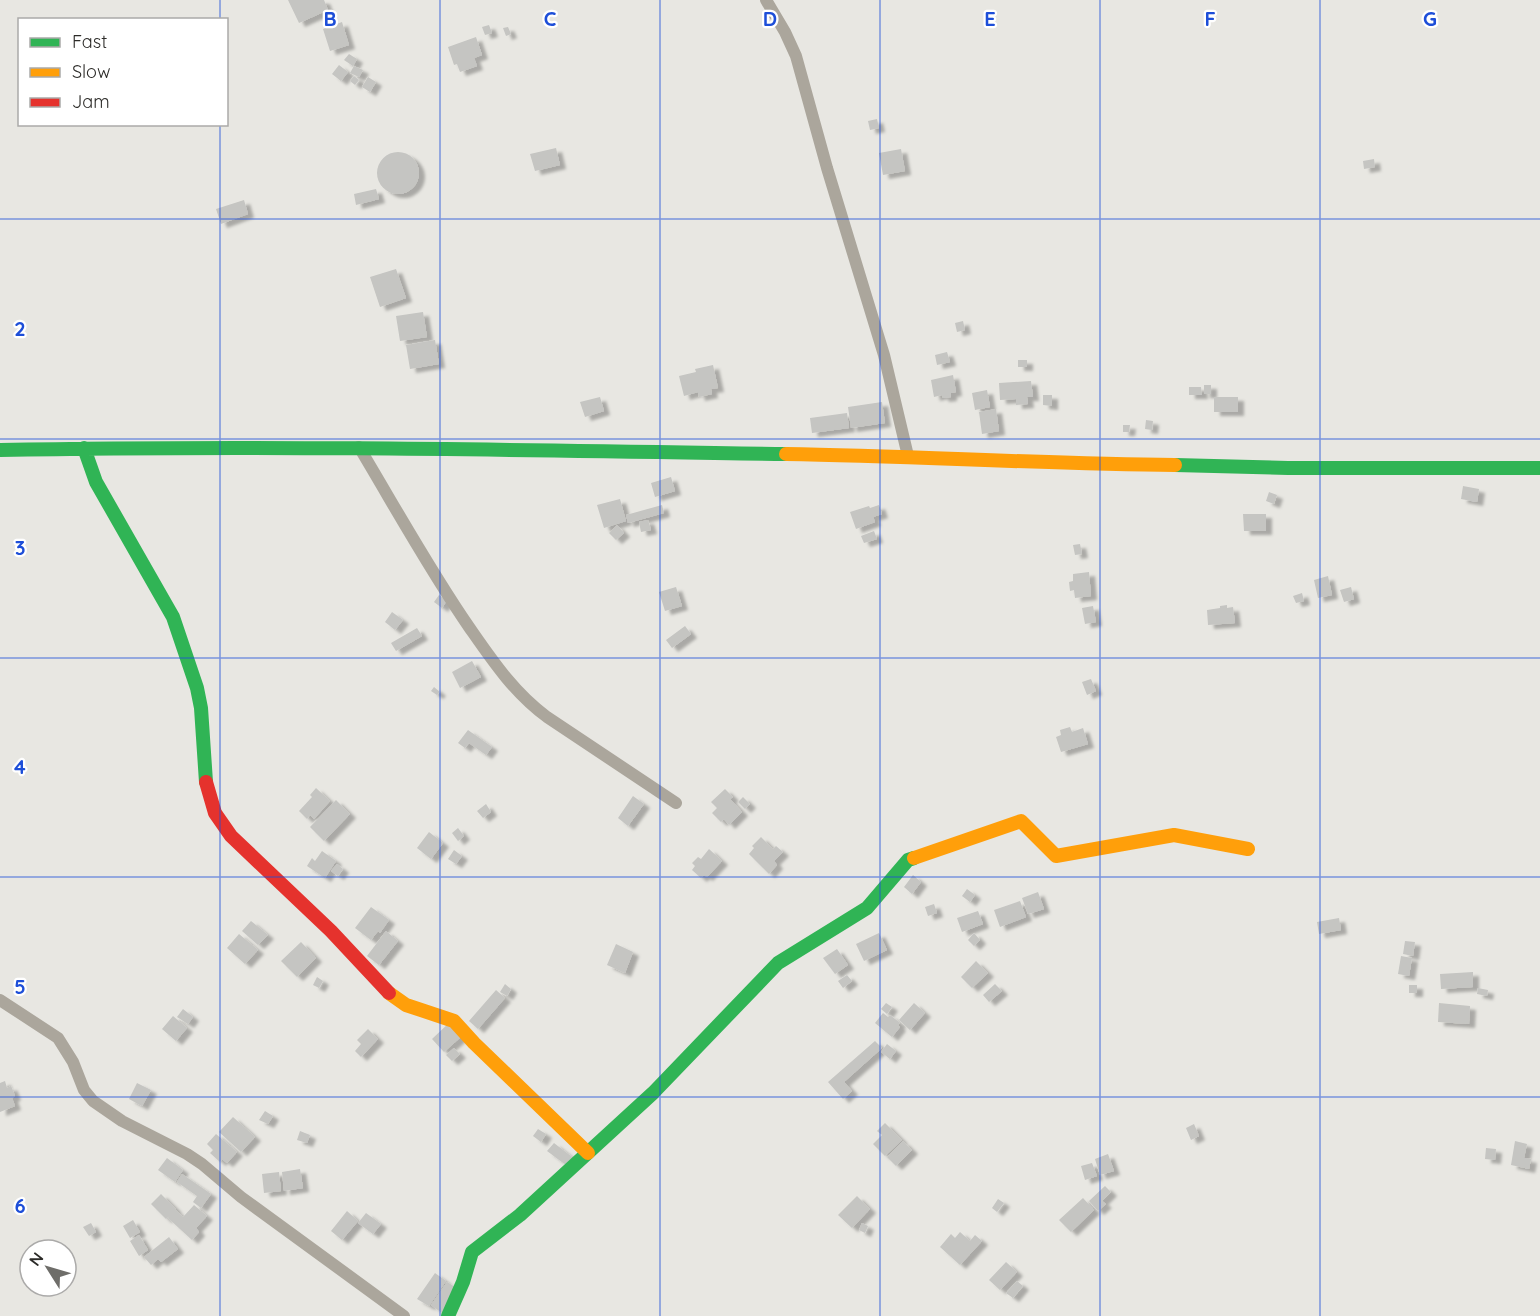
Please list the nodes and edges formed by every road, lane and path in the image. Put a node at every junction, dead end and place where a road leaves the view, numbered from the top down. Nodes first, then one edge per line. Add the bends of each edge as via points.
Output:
1 (766, 0) edge
2 (359, 447) junction
3 (84, 448) junction
4 (0, 450) edge
5 (908, 456) junction
6 (1540, 468) edge
7 (676, 803) dead end
8 (1248, 849) dead end
9 (0, 1000) edge
10 (588, 1153) junction
11 (404, 1316) edge
12 (448, 1316) edge

1 - 5 street via 796,56 884,355
2 - 3 street
2 - 5 street
2 - 7 street via 456,608 513,687 547,717
3 - 4 street
3 - 10 street via 96,482 173,617 191,666 201,708 206,786 222,825 331,930 388,992 406,1005 454,1021
5 - 6 street via 1288,468
8 - 10 street via 1174,835 1056,856 1021,821 908,860 867,908 778,963 653,1093
9 - 11 street via 58,1038 93,1101 202,1164
10 - 12 street via 520,1215 472,1252

